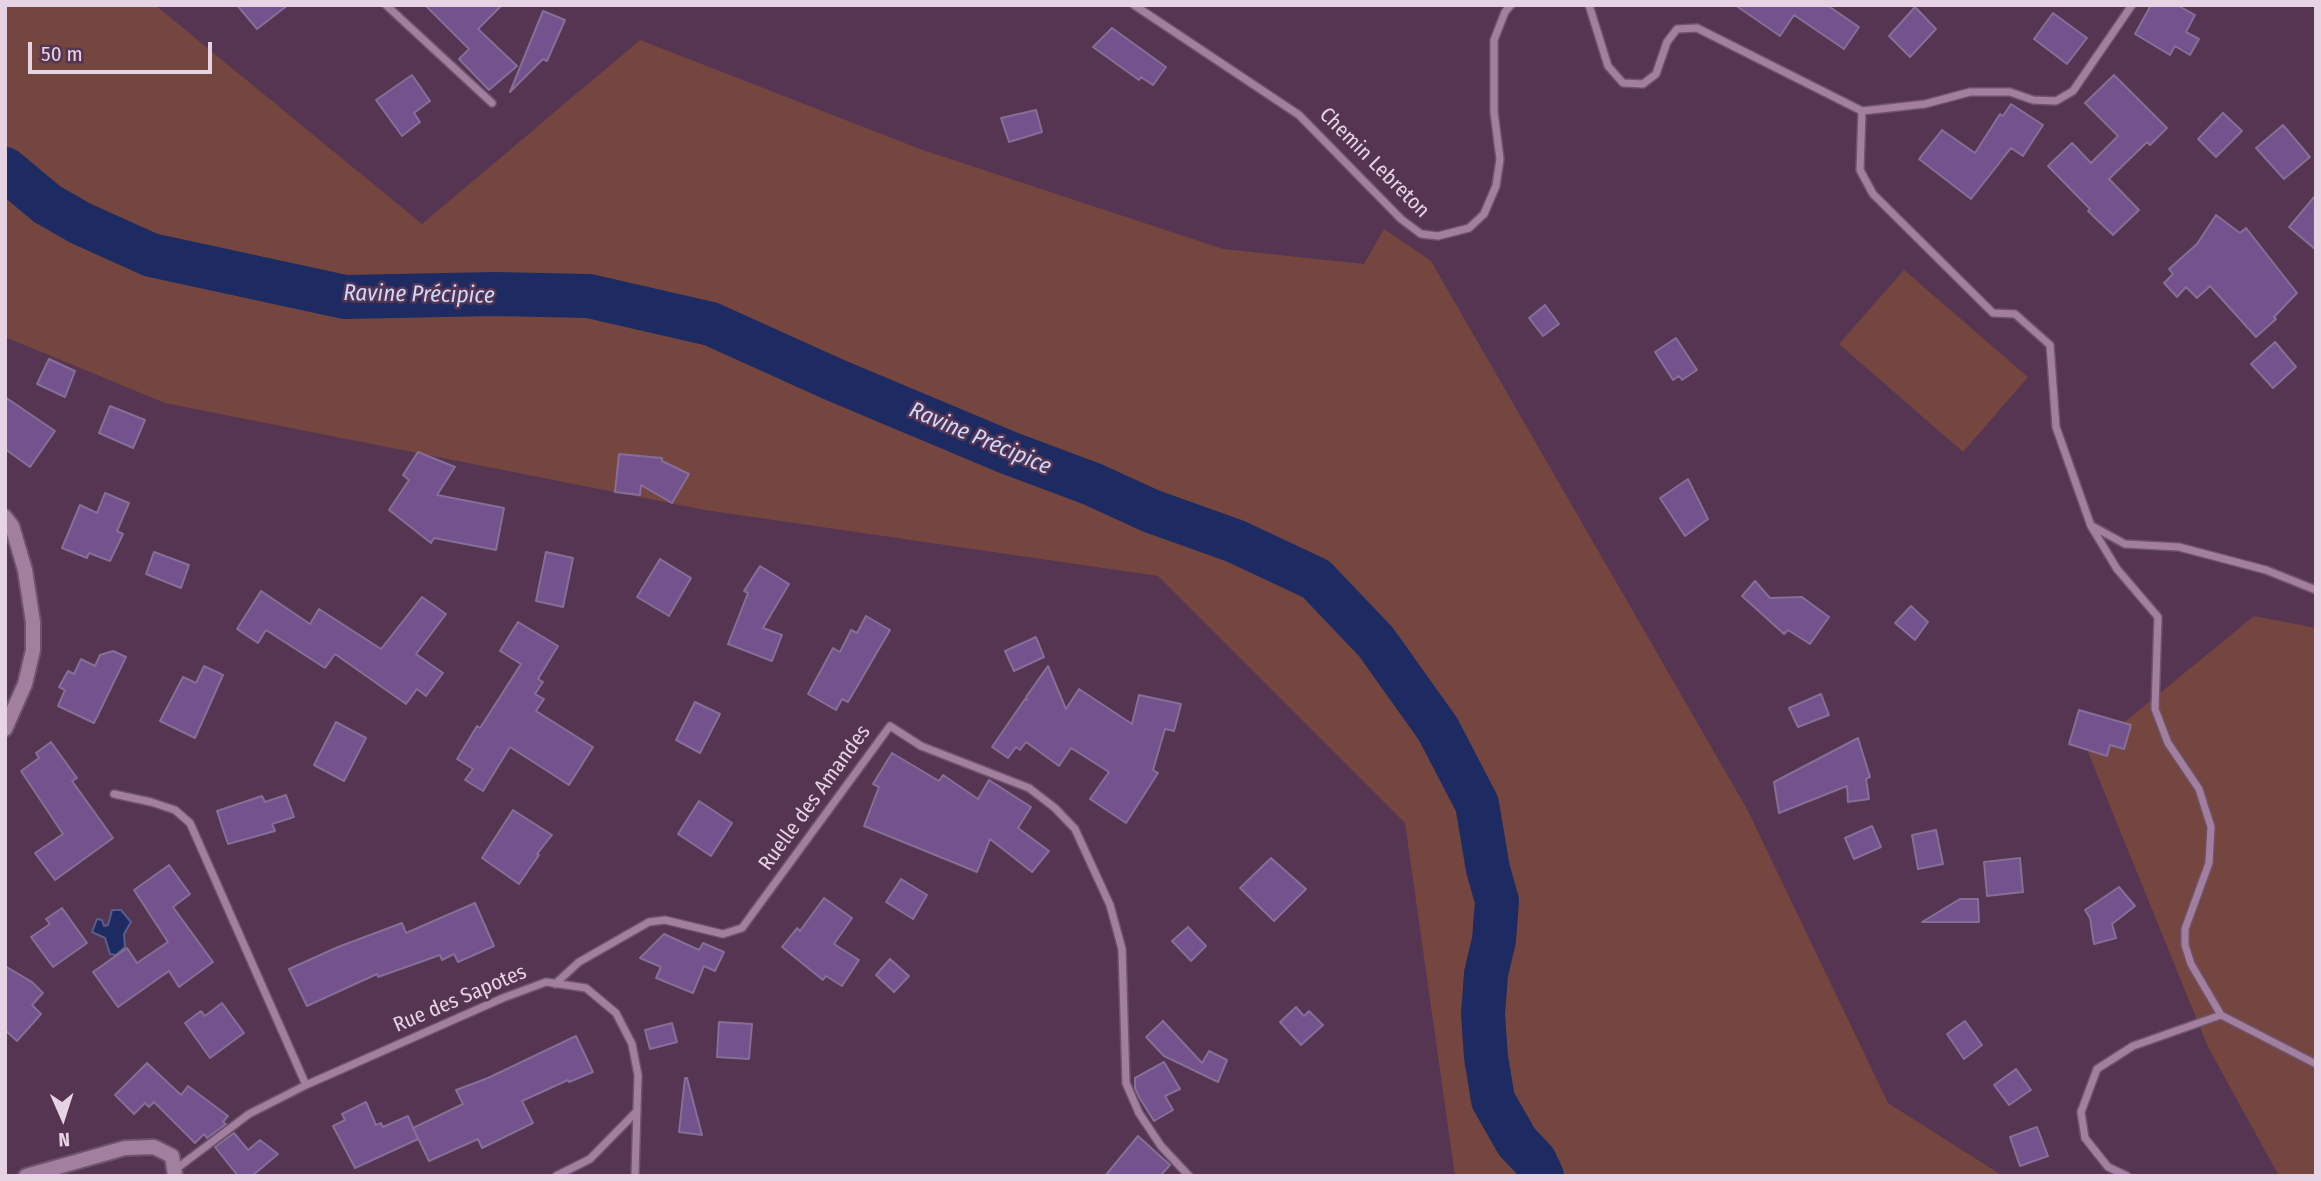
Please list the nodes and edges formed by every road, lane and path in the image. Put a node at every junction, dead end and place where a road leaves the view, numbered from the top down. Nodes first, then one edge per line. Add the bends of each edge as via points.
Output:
1 (386, 5) edge
2 (1134, 5) edge
3 (1511, 5) edge
4 (1589, 5) edge
5 (2132, 5) edge
6 (492, 103) dead end
7 (1862, 111) junction
8 (5, 517) edge
9 (2091, 526) junction
10 (2316, 590) edge
11 (5, 729) edge
12 (114, 794) dead end
13 (555, 984) junction
14 (2221, 1015) junction
15 (2316, 1064) edge
16 (306, 1085) junction
17 (637, 1110) junction
18 (176, 1172) edge
19 (26, 1176) edge
20 (556, 1176) edge
21 (635, 1176) edge
22 (1189, 1176) edge
23 (2127, 1176) edge

1 - 6 street
2 - 3 street, Chemin Lebreton via 1299,114 1401,219 1421,234 1438,236 1469,228 1484,214 1496,186 1500,159 1494,112 1494,40
4 - 7 street via 1608,66 1623,83 1643,84 1656,74 1677,29 1697,27
5 - 7 street via 2073,91 2056,101 2010,92 1970,92 1925,104
7 - 9 street via 1860,170 1873,194 1993,313 2015,314 2050,345 2056,427
8 - 11 street via 25,570 33,622 33,650 25,684
9 - 10 street via 2125,544 2179,547 2266,570
9 - 14 street via 2117,569 2158,617 2155,709 2168,743 2199,789 2211,827 2209,863 2185,929 2185,945
12 - 16 street via 175,810 190,822
13 - 16 street, Rue des Sapotes via 546,982 503,998
13 - 17 street, Rue des Sapotes via 586,988 615,1013 632,1044 638,1075
13 - 22 street, Ruelle des Amandes via 579,962 649,922 665,920 723,934 742,928 890,726 921,746 1029,788 1074,829 1110,905 1122,949 1126,1083 1161,1146
14 - 15 street
14 - 23 street via 2133,1046 2097,1069 2081,1112 2085,1138 2108,1167
16 - 18 street, Rue des Sapotes via 249,1114
17 - 20 street via 590,1159
17 - 21 street, Rue des Sapotes
18 - 19 street via 172,1156 154,1147 125,1148

